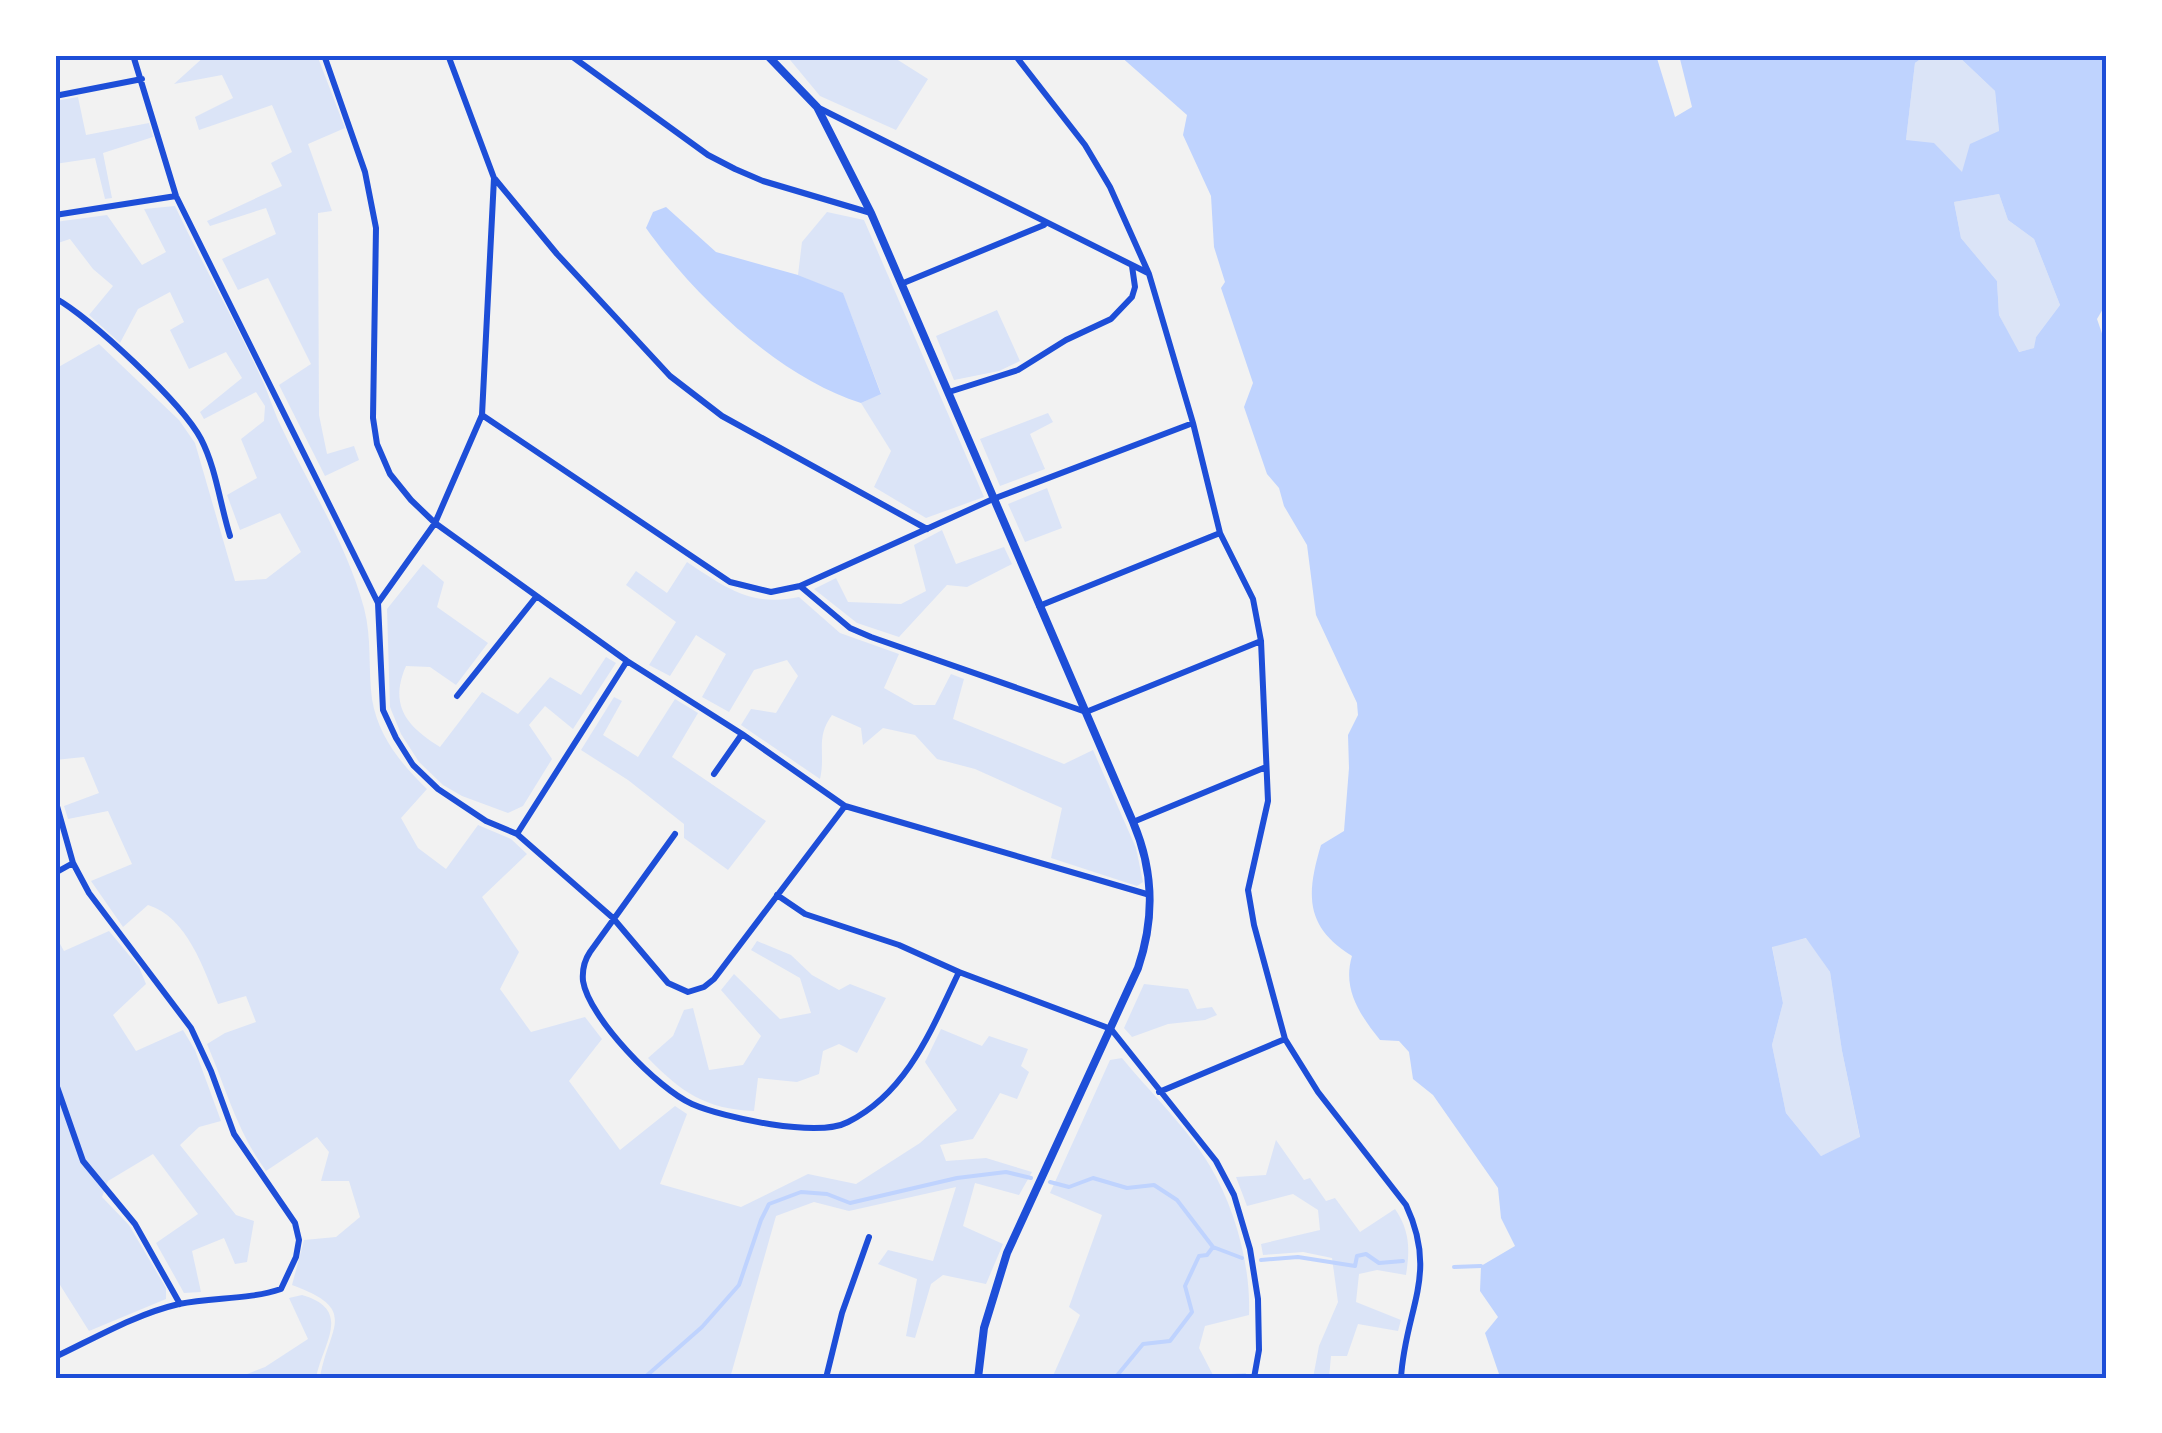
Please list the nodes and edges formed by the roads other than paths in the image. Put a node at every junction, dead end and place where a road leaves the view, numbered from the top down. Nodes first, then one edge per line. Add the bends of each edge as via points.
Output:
1 (133, 55) edge
2 (324, 55) edge
3 (448, 55) edge
4 (570, 55) edge
5 (767, 55) edge
6 (1014, 55) edge
7 (143, 79) junction
8 (55, 96) edge
9 (817, 106) junction
10 (494, 178) junction
11 (176, 196) junction
12 (871, 213) junction
13 (55, 215) edge
14 (1046, 224) junction
15 (1132, 266) junction
16 (1149, 274) junction
17 (901, 284) junction
18 (55, 298) edge
19 (948, 392) junction
20 (482, 415) junction
21 (1193, 423) junction
22 (993, 500) junction
23 (435, 523) junction
24 (927, 529) junction
25 (1220, 533) junction
26 (230, 536) dead end
27 (800, 586) junction
28 (536, 597) junction
29 (378, 603) junction
30 (1039, 606) junction
31 (1260, 641) junction
32 (628, 661) junction
33 (457, 696) dead end
34 (1086, 712) junction
35 (742, 734) junction
36 (1266, 767) junction
37 (714, 774) dead end
38 (55, 799) edge
39 (845, 806) junction
40 (1134, 822) junction
41 (517, 834) junction
42 (675, 834) dead end
43 (73, 863) junction
44 (55, 872) edge
45 (778, 895) junction
46 (1151, 896) junction
47 (613, 918) junction
48 (959, 972) junction
49 (1111, 1029) junction
50 (1285, 1039) junction
51 (55, 1081) edge
52 (1160, 1092) junction
53 (869, 1237) dead end
54 (180, 1304) junction
55 (55, 1357) edge
56 (826, 1378) edge
57 (978, 1378) edge
58 (1254, 1378) edge
59 (1402, 1378) edge

1 - 7 street
2 - 23 street via 365,172 376,228 377,444 390,474
3 - 10 street
4 - 12 street via 735,170
5 - 9 street
6 - 16 street via 1085,145
7 - 8 street
7 - 11 street
9 - 12 street
9 - 14 street
10 - 20 street
10 - 24 street via 691,395
11 - 13 street
11 - 29 street
12 - 17 street
14 - 15 street
14 - 17 street
15 - 16 street
15 - 19 street via 1132,298 1111,319 1018,370
16 - 21 street
17 - 19 street
18 - 26 street via 186,414 210,460
19 - 22 street
20 - 23 street
20 - 27 street via 730,582 770,592
21 - 22 street
21 - 25 street
22 - 24 street
22 - 30 street
23 - 28 street
23 - 29 street
24 - 27 street
25 - 30 street
25 - 31 street via 1252,599
27 - 34 street via 860,632
28 - 32 street
28 - 33 street
29 - 41 street via 383,710 396,738 438,789
30 - 34 street
31 - 34 street
31 - 36 street
32 - 35 street
32 - 41 street
34 - 40 street
35 - 37 street
35 - 39 street
36 - 40 street
36 - 50 street via 1268,802 1248,890
38 - 43 street
39 - 45 street
39 - 46 street
40 - 46 street
41 - 47 street
42 - 47 street
43 - 44 street
43 - 54 street via 88,893 190,1028 234,1134 295,1223 296,1258 282,1290
45 - 47 street via 714,979 688,992 661,976
45 - 48 street via 805,914
46 - 49 street via 1145,948
47 - 48 street via 585,961 583,978 624,1047 690,1103 795,1128 831,1129 892,1089 926,1041
48 - 49 street
49 - 52 street
49 - 57 street via 1007,1253 984,1328
50 - 52 street
50 - 59 street via 1414,1222 1423,1269
51 - 54 street via 83,1161 135,1224
52 - 58 street via 1216,1161 1234,1195 1258,1299
53 - 56 street
54 - 55 street

